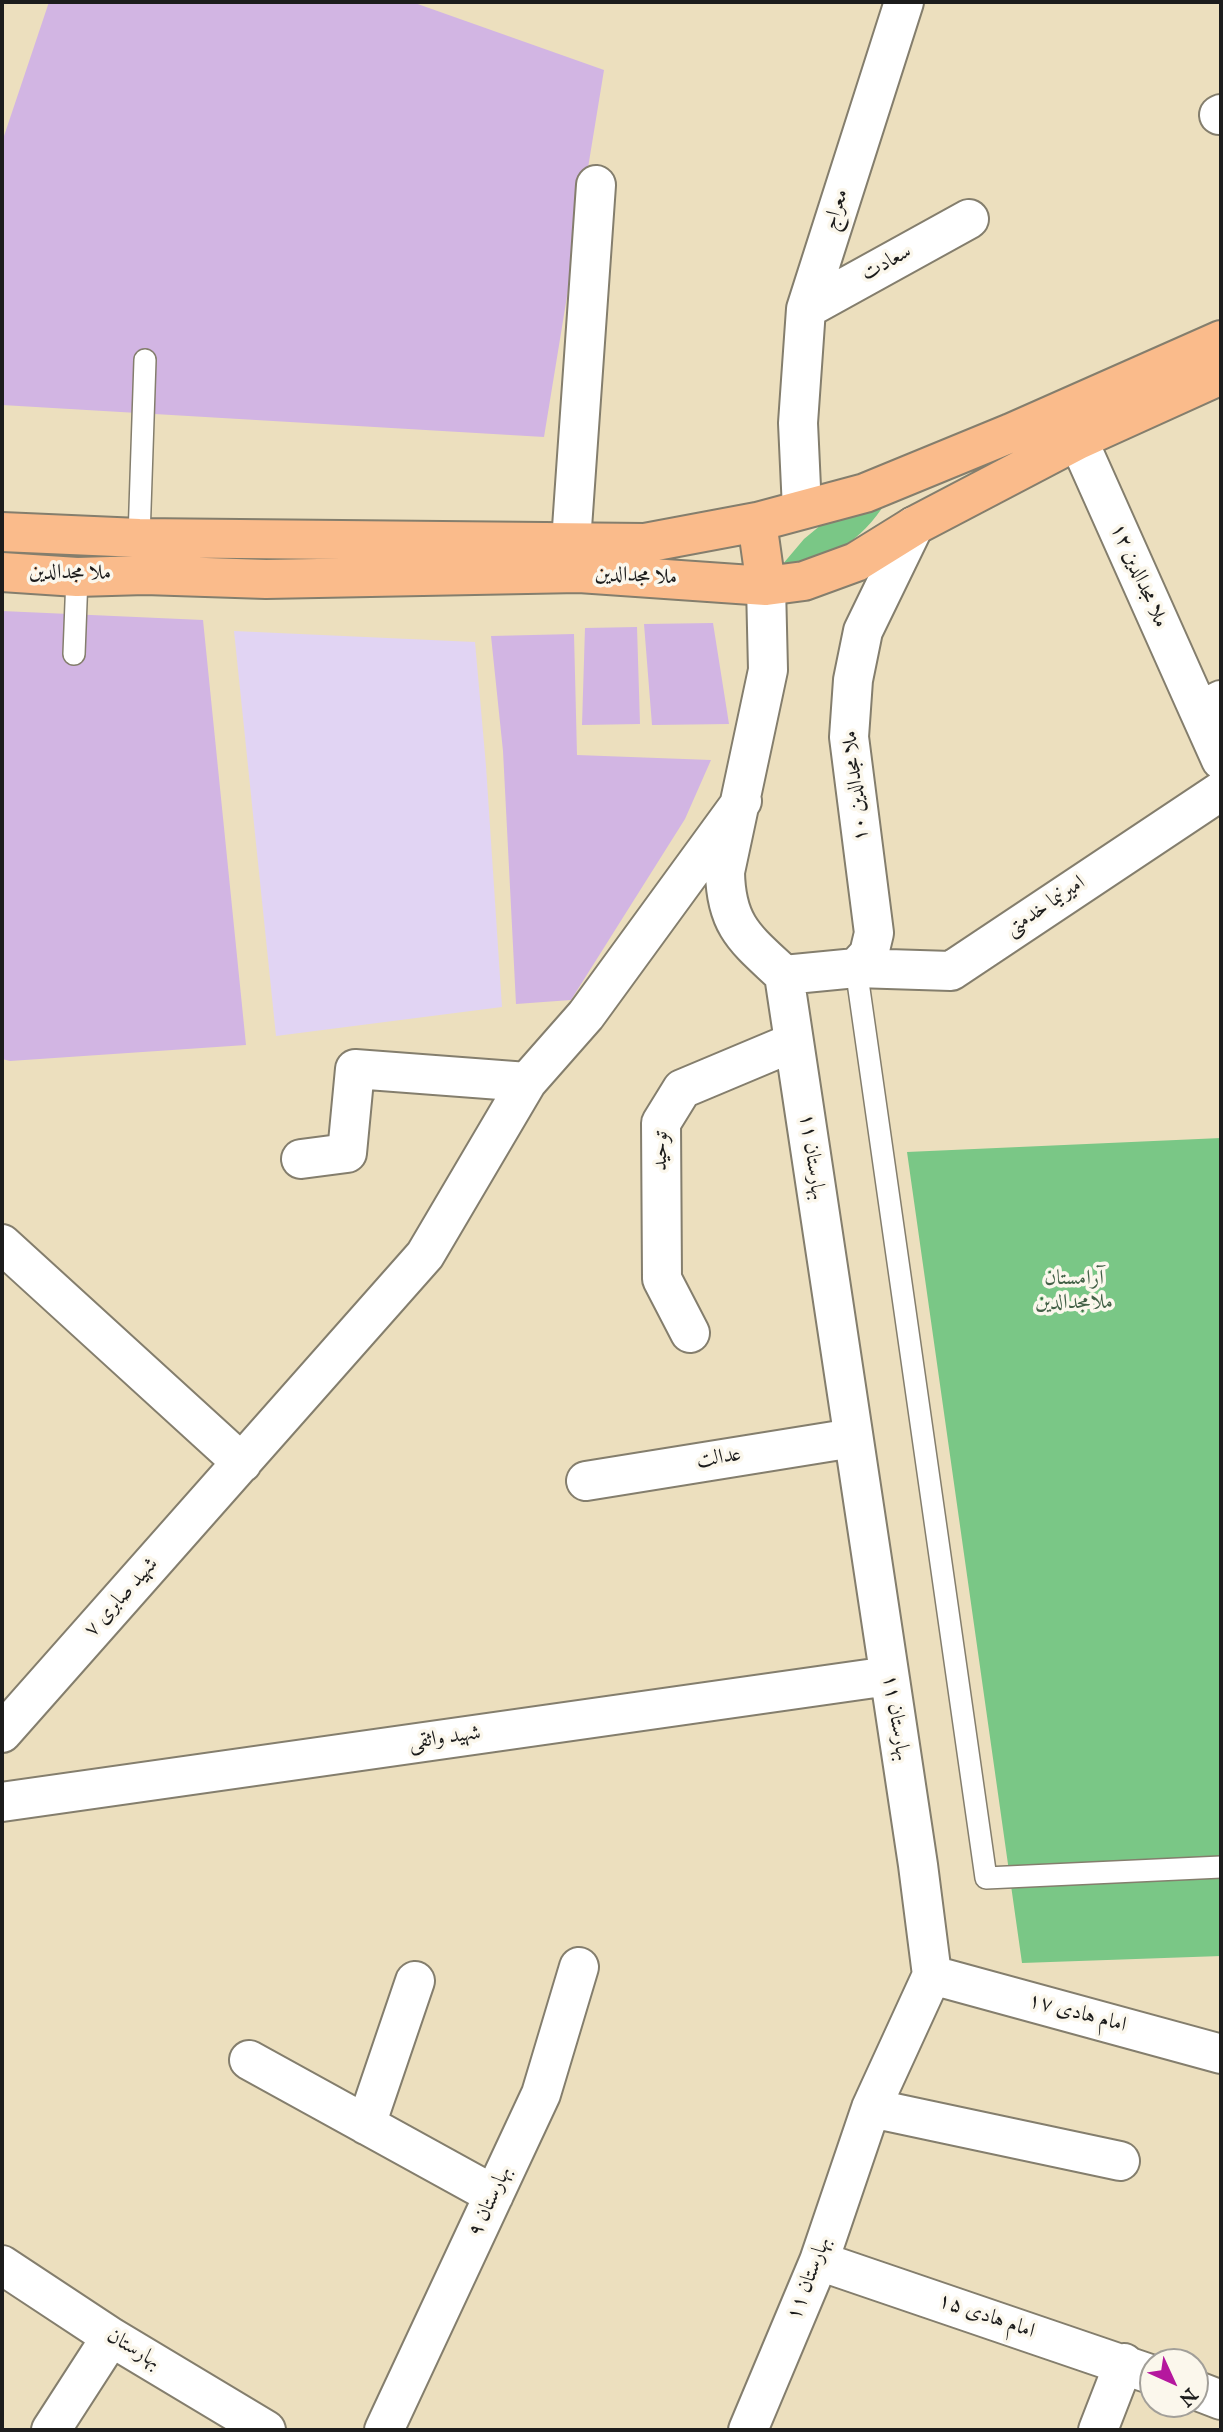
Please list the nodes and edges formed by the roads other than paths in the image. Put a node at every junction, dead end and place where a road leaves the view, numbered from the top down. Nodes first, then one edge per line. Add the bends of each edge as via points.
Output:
1 (904, 2) edge
2 (596, 185) dead end
3 (969, 219) dead end
4 (806, 309) junction
5 (1221, 340) edge
6 (145, 360) dead end
7 (1221, 375) edge
8 (1077, 440) junction
9 (802, 509) junction
10 (757, 522) junction
11 (914, 526) junction
12 (2, 531) edge
13 (139, 538) junction
14 (571, 542) junction
15 (2, 572) edge
16 (77, 577) junction
17 (766, 586) junction
18 (74, 654) dead end
19 (1210, 706) edge
20 (1221, 760) edge
21 (1221, 791) edge
22 (742, 801) junction
23 (856, 968) junction
24 (784, 975) junction
25 (794, 1042) junction
26 (527, 1082) junction
27 (301, 1159) dead end
28 (2, 1244) edge
29 (690, 1333) dead end
30 (853, 1438) junction
31 (242, 1462) junction
32 (586, 1481) dead end
33 (889, 1676) junction
34 (2, 1733) edge
35 (2, 1802) edge
36 (1221, 1867) edge
37 (579, 1967) dead end
38 (932, 1975) junction
39 (415, 1981) dead end
40 (1221, 2054) edge
41 (250, 2060) dead end
42 (871, 2108) junction
43 (366, 2124) junction
44 (1121, 2161) dead end
45 (494, 2195) junction
46 (819, 2261) junction
47 (2, 2265) edge
48 (111, 2337) junction
49 (1138, 2369) edge
50 (51, 2430) edge
51 (266, 2430) edge
52 (384, 2430) edge
53 (748, 2430) edge
54 (1098, 2430) edge

1 - 4 street, معراج
2 - 14 street
3 - 4 street, سعادت
4 - 9 street, معراج via 798,423
5 - 9 main road, ملا مجدالدین via 865,493
6 - 13 lane
7 - 8 main road, ملا مجدالدین
8 - 11 main road, ملا مجدالدین
8 - 19 street, ملا مجدالدین ١٢
9 - 10 main road, ملا مجدالدین
10 - 14 main road, ملا مجدالدین via 645,543
10 - 17 main road
11 - 17 main road, ملا مجدالدین via 856,562 804,582
11 - 23 street, ملا مجدالدین ١٠ via 863,631 853,680 849,737 874,933 869,954
12 - 13 main road, ملا مجدالدین
13 - 14 main road, ملا مجدالدین
15 - 16 main road, ملا مجدالدین
16 - 17 main road, ملا مجدالدین via 266,579 579,573
16 - 18 lane
17 - 22 street via 768,670
19 - 20 street
21 - 23 street, امیرنیما خدمتی via 951,971
22 - 24 street via 725,872 726,897 741,934
22 - 26 street, شهید صابری ٧ via 586,1015
23 - 24 street, امیرنیما خدمتی
23 - 36 lane via 986,1878
24 - 25 street, بهارستان ۱۱
25 - 29 street, توحید via 681,1089 661,1123 662,1279
25 - 30 street, بهارستان ۱۱
26 - 27 street via 355,1069 346,1153
26 - 31 street, شهید صابری ٧ via 425,1255
28 - 31 street
30 - 32 street, عدالت
30 - 33 street, بهارستان ۱۱
31 - 34 street, شهید صابری ٧
33 - 35 street, شهید واثقی
33 - 38 street, بهارستان ۱۱
37 - 45 street, بهارستان ٩ via 541,2094
38 - 40 street, امام هادی ۱۷
38 - 42 street, بهارستان ۱۱
39 - 43 street
41 - 43 street
42 - 44 street
42 - 46 street, بهارستان ۱۱
43 - 45 street
45 - 52 street, بهارستان ٩
46 - 49 street, امام هادی ۱۵
46 - 53 street, بهارستان ۱۱
47 - 48 street, بهارستان
48 - 50 street
48 - 51 street, بهارستان
49 - 54 street

